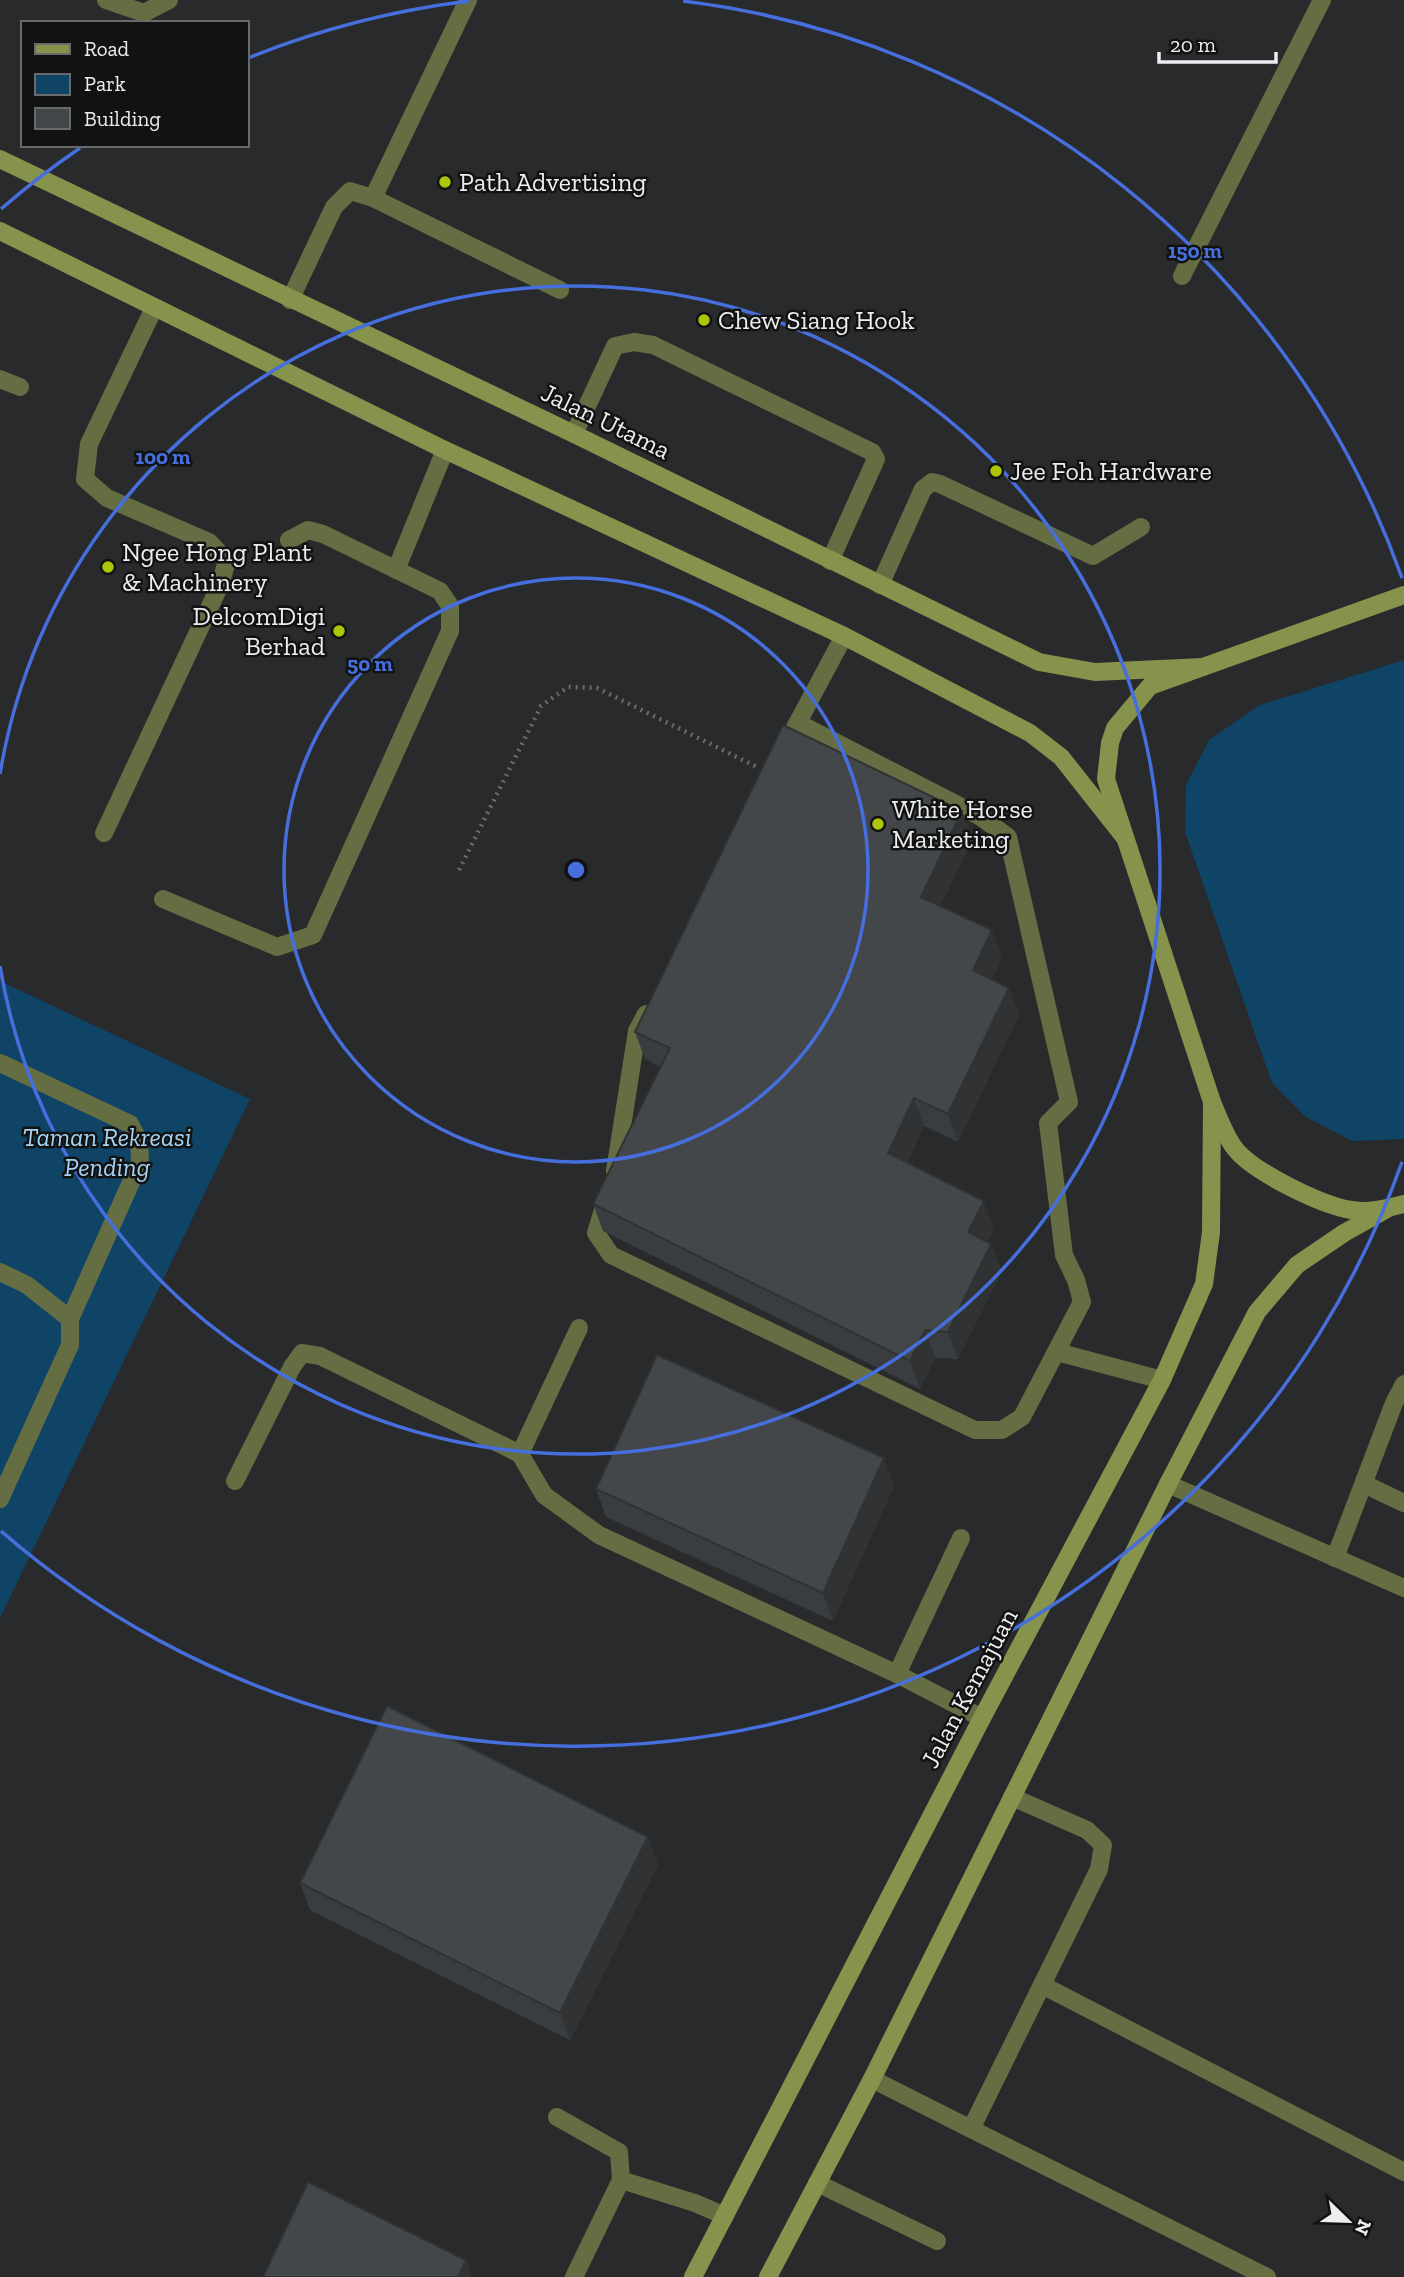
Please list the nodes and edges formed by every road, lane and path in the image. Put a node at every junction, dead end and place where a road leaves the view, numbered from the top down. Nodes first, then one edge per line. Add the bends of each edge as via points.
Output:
1 (106, 0) edge
2 (169, 0) edge
3 (468, 0) edge
4 (1322, 0) edge
5 (0, 159) edge
6 (373, 198) junction
7 (0, 231) edge
8 (1182, 276) dead end
9 (560, 290) dead end
10 (290, 300) junction
11 (154, 307) junction
12 (0, 379) edge
13 (20, 387) dead end
14 (574, 434) junction
15 (445, 450) junction
16 (1141, 527) dead end
17 (289, 540) dead end
18 (830, 561) junction
19 (396, 570) junction
20 (880, 585) junction
21 (1404, 595) edge
22 (844, 636) junction
23 (1203, 667) junction
24 (798, 723) junction
25 (769, 773) joint
26 (104, 833) dead end
27 (1125, 838) junction
28 (458, 870) dead end
29 (163, 898) dead end
30 (656, 994) edge
31 (0, 1063) edge
32 (1212, 1102) junction
33 (1396, 1206) edge
34 (0, 1272) edge
35 (70, 1319) junction
36 (579, 1328) dead end
37 (1057, 1352) junction
38 (1161, 1380) junction
39 (1404, 1384) edge
40 (520, 1454) junction
41 (235, 1481) dead end
42 (1168, 1484) junction
43 (1364, 1484) junction
44 (0, 1499) edge
45 (1404, 1503) edge
46 (961, 1538) dead end
47 (1335, 1558) junction
48 (1404, 1588) edge
49 (897, 1674) junction
50 (982, 1718) junction
51 (1012, 1797) junction
52 (1042, 1985) junction
53 (872, 2079) junction
54 (557, 2118) dead end
55 (971, 2129) junction
56 (1404, 2172) edge
57 (621, 2180) junction
58 (817, 2183) junction
59 (725, 2216) junction
60 (937, 2241) dead end
61 (574, 2277) edge
62 (693, 2277) edge
63 (768, 2277) edge
64 (1267, 2277) edge

1 - 2 street via 144,13
3 - 6 street
4 - 8 street
5 - 10 main road, Jalan Utama
6 - 9 street
6 - 10 street via 350,191 334,207
7 - 11 main road
10 - 14 main road, Jalan Utama
11 - 15 main road
11 - 26 street via 89,444 85,479 107,498 209,542 227,561 220,585
12 - 13 street
14 - 18 main road, Jalan Utama
14 - 18 street via 615,346 634,342 653,345 872,452 876,458
15 - 19 street
15 - 22 main road
16 - 20 street via 1093,556 932,482 923,489
17 - 19 street via 308,530 323,534
18 - 20 main road, Jalan Utama
19 - 29 street via 440,591 450,606 450,631 313,935 277,947
20 - 23 main road, Jalan Utama via 1039,662 1095,672
21 - 23 main road
22 - 24 street
22 - 27 main road via 1030,733 1061,757
23 - 27 main road via 1150,686 1115,728 1106,779
24 - 25 street
24 - 37 street via 981,817 1008,837 1069,1102 1048,1123 1064,1255 1082,1302
25 - 28 path via 597,688 568,687 541,706
27 - 32 main road
30 - 37 street via 637,1031 618,1161 596,1233 611,1255 975,1430 1002,1430 1022,1417
31 - 35 street via 130,1124 139,1141 140,1162
32 - 33 main road via 1234,1147 1261,1170 1303,1194 1351,1210
32 - 38 main road, Jalan Kemajuan via 1211,1233 1204,1284
33 - 42 main road via 1297,1265 1257,1312
34 - 35 street via 27,1284
35 - 44 street via 70,1345
36 - 40 street
37 - 38 street
38 - 50 main road, Jalan Kemajuan
39 - 43 street
40 - 41 street via 320,1356 302,1353
40 - 49 street via 544,1495 599,1535
42 - 47 street
42 - 51 main road
43 - 45 street
43 - 47 street
46 - 49 street
47 - 48 street
49 - 50 street
50 - 59 main road, Jalan Kemajuan
51 - 52 street via 1087,1830 1103,1845 1099,1869
51 - 53 main road
52 - 55 street
52 - 56 street
53 - 55 street
53 - 58 main road
54 - 57 street via 620,2152
55 - 64 street
57 - 59 street
57 - 61 street
58 - 60 street
58 - 63 main road
59 - 62 main road, Jalan Kemajuan

